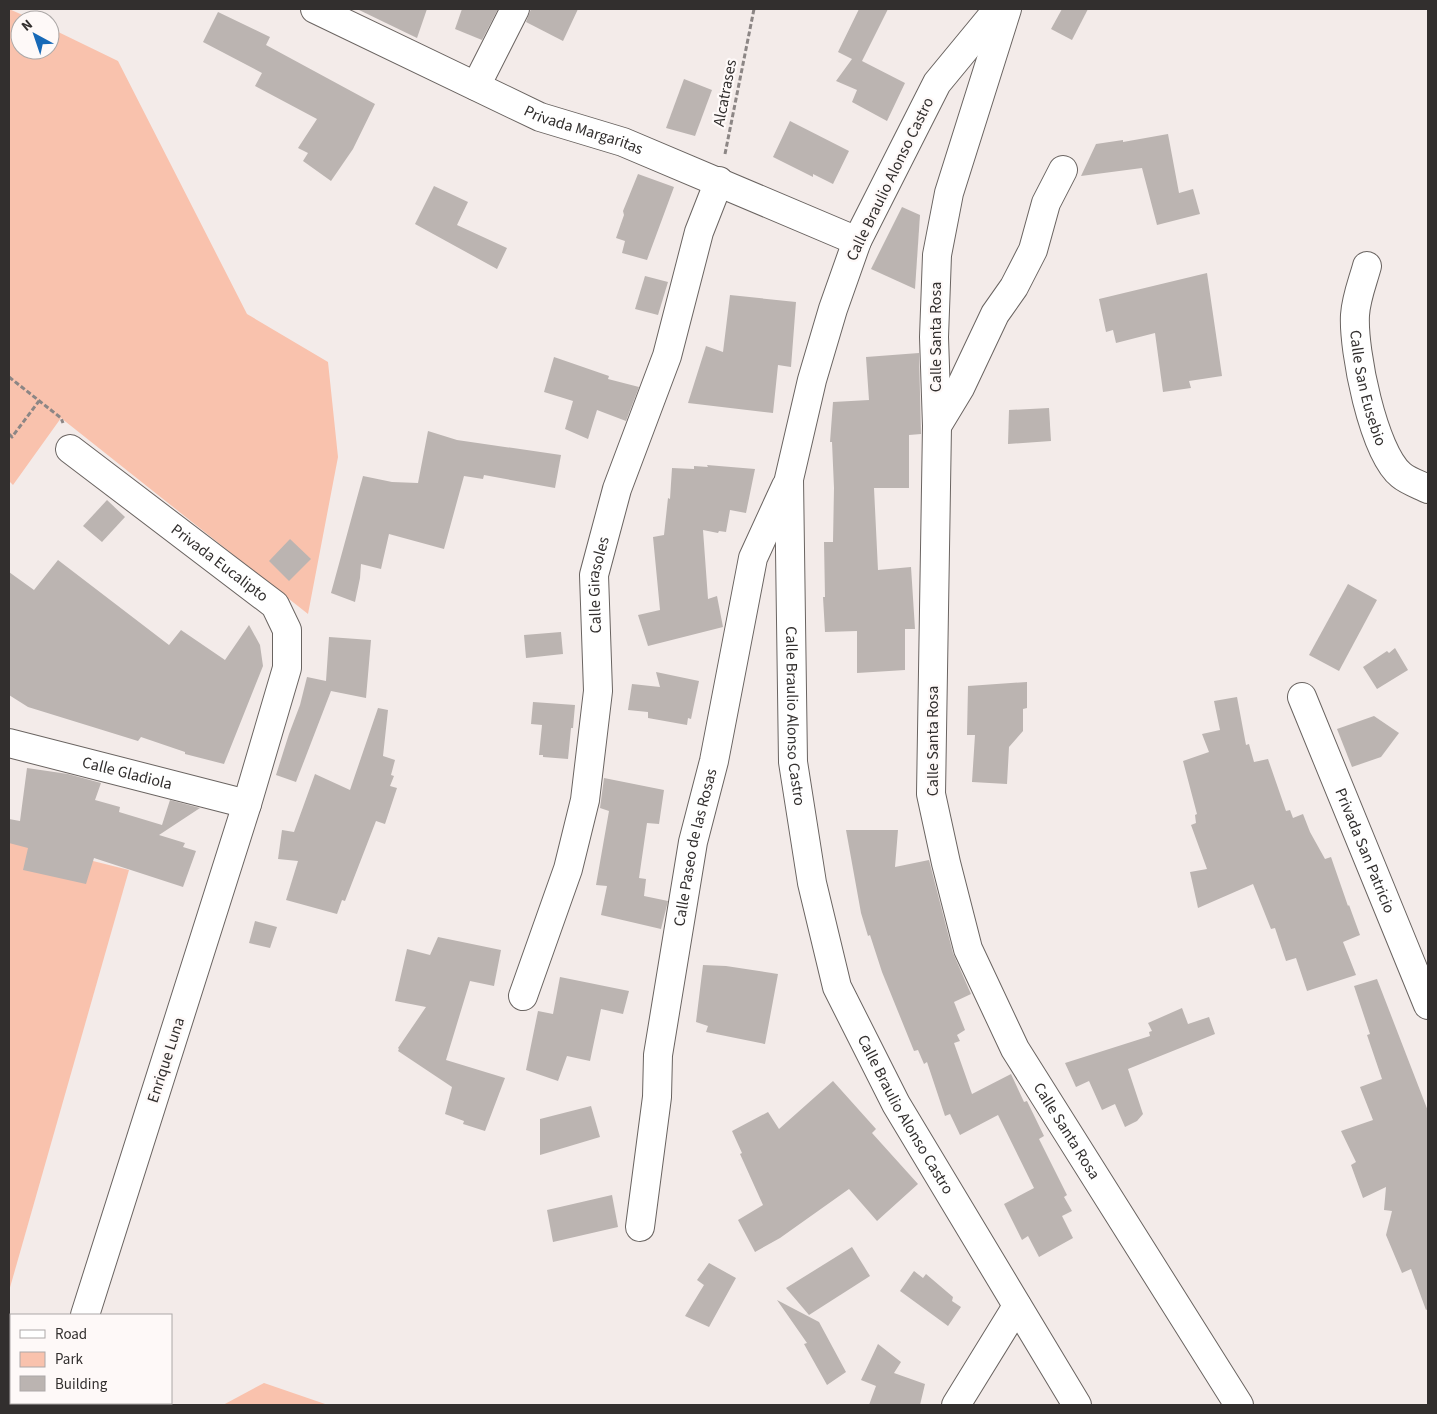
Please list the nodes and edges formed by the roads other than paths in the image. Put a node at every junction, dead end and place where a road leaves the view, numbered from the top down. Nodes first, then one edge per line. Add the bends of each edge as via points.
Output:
1 (315, 9) edge
2 (515, 9) edge
3 (998, 9) edge
4 (1007, 9) edge
5 (476, 86) junction
6 (1063, 170) dead end
7 (719, 181) junction
8 (857, 240) junction
9 (1366, 266) dead end
10 (937, 426) junction
11 (70, 449) dead end
12 (789, 479) junction
13 (1428, 489) edge
14 (1302, 697) dead end
15 (9, 743) edge
16 (247, 804) junction
17 (523, 996) dead end
18 (1428, 1006) edge
19 (640, 1227) dead end
20 (1017, 1306) junction
21 (85, 1314) edge
22 (956, 1405) edge
23 (1077, 1405) edge
24 (1239, 1405) edge

1 - 5 street, Privada Margaritas
2 - 5 street
3 - 8 street, Calle Braulio Alonso Castro via 936,83
4 - 10 street, Calle Santa Rosa via 949,193 937,255 934,337
5 - 7 street, Privada Margaritas via 540,117 623,142
6 - 10 street via 1046,203 1032,250 1014,288 995,314 960,388
7 - 8 street, Privada Margaritas
7 - 17 street, Calle Girasoles via 698,232 667,356 616,489 594,575 598,690 584,800 568,869
8 - 12 street, Calle Braulio Alonso Castro via 812,380
9 - 13 street, Calle San Eusebio via 1355,314 1358,361 1374,424 1382,450 1401,475
10 - 24 street, Calle Santa Rosa via 931,794 968,949 1015,1049
11 - 16 street, Privada Eucalipto via 274,605 287,630 287,668
12 - 19 street, Calle Paseo de las Rosas via 753,558 714,761 693,842 658,1055 657,1097
12 - 20 street, Calle Braulio Alonso Castro via 793,762 812,883 837,988 896,1104
14 - 18 street, Privada San Patricio
15 - 16 street, Calle Gladiola
16 - 21 street, Enrique Luna
20 - 22 street
20 - 23 street, Calle Braulio Alonso Castro

